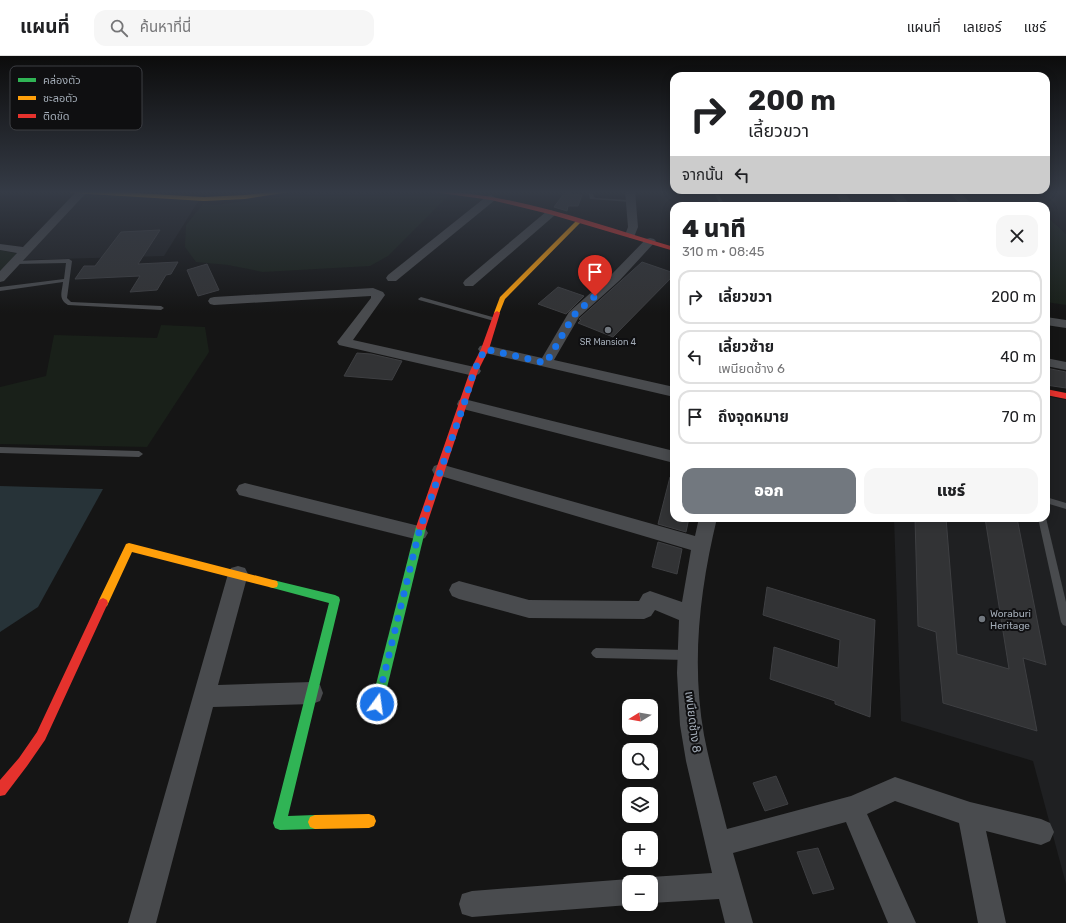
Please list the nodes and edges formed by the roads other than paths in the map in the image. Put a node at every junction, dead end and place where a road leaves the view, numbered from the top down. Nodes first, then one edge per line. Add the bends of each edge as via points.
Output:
1 (43, 231) edge
2 (450, 231) edge
3 (529, 231) edge
4 (569, 231) edge
5 (617, 231) edge
6 (632, 231) edge
7 (630, 235) junction
8 (650, 241) junction
9 (0, 247) edge
10 (670, 248) edge
11 (25, 251) junction
12 (15, 262) junction
13 (0, 278) edge
14 (392, 278) dead end
15 (67, 280) junction
16 (469, 282) dead end
17 (0, 289) edge
18 (421, 299) dead end
19 (214, 301) dead end
20 (161, 308) dead end
21 (494, 319) junction
22 (1050, 322) edge
23 (1066, 324) edge
24 (485, 349) junction
25 (546, 363) junction
26 (1050, 363) edge
27 (1066, 366) edge
28 (474, 371) junction
29 (670, 391) edge
30 (1050, 393) edge
31 (1066, 396) edge
32 (464, 404) junction
33 (0, 450) edge
34 (139, 454) dead end
35 (670, 457) edge
36 (440, 470) junction
37 (245, 490) dead end
38 (1050, 501) edge
39 (1066, 506) edge
40 (707, 522) edge
41 (1043, 522) edge
42 (419, 532) junction
43 (701, 545) junction
44 (238, 574) junction
45 (459, 590) dead end
46 (689, 614) junction
47 (1066, 622) edge
48 (596, 653) dead end
49 (687, 655) junction
50 (312, 693) junction
51 (205, 696) junction
52 (377, 704) dead end
53 (0, 790) edge
54 (852, 808) junction
55 (970, 814) junction
56 (369, 821) dead end
57 (1041, 832) dead end
58 (718, 844) junction
59 (728, 884) junction
60 (658, 889) edge
61 (622, 893) edge
62 (472, 904) dead end
63 (142, 923) edge
64 (739, 923) edge
65 (902, 923) edge
66 (992, 923) edge

1 - 11 street
2 - 14 street
3 - 16 street
4 - 21 street via 502,298
5 - 7 street
6 - 7 street
7 - 8 street
8 - 10 street
8 - 25 street via 616,277 574,315
9 - 11 street
11 - 12 street
12 - 13 street
12 - 15 lane via 69,261
15 - 17 lane
15 - 20 lane via 64,298 70,304
18 - 21 lane
19 - 28 street via 373,292 379,295 377,299 344,342
21 - 24 street
22 - 23 street
24 - 25 street
24 - 28 street
25 - 29 street
26 - 27 street
28 - 32 street
30 - 31 street
32 - 35 street
32 - 36 street
33 - 34 lane
36 - 42 street
36 - 43 street
37 - 42 street
38 - 39 lane
40 - 43 street, เพนียดช้าง 8
41 - 47 lane
42 - 52 street
43 - 46 street, เพนียดช้าง 8
44 - 50 street via 336,600
44 - 51 street
44 - 53 street via 129,547 41,736 24,762
45 - 46 street via 529,609 644,610 650,600
46 - 49 street, เพนียดช้าง 8
48 - 49 lane
49 - 58 street, เพนียดช้าง 8 via 691,725
50 - 51 street
50 - 56 street via 280,823
51 - 63 street
54 - 55 street via 896,789
54 - 58 street
54 - 65 street
55 - 57 street
55 - 66 street
58 - 59 street, เพนียดช้าง 8
59 - 60 street
59 - 64 street, เพนียดช้าง 8
61 - 62 street

